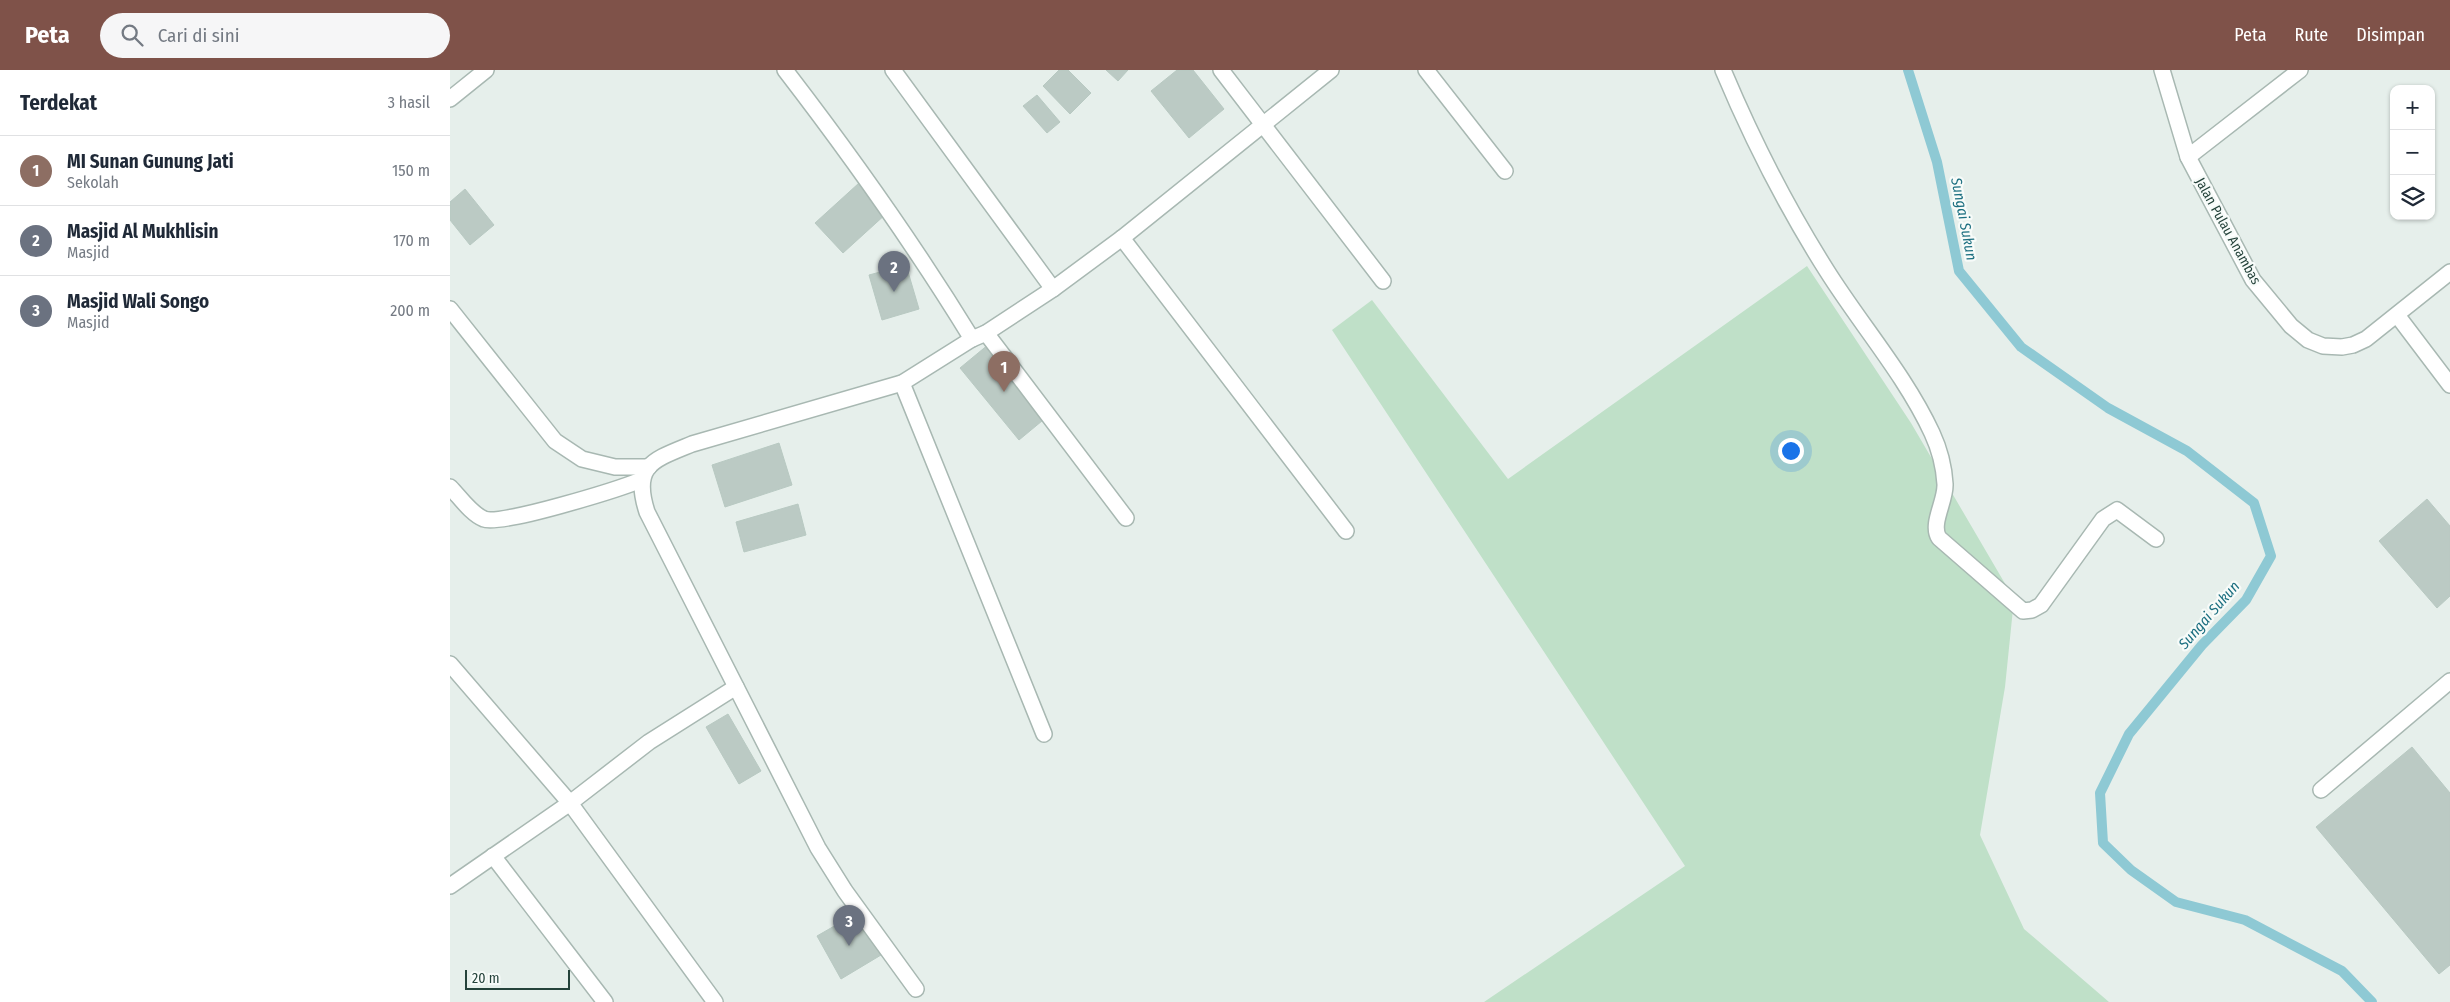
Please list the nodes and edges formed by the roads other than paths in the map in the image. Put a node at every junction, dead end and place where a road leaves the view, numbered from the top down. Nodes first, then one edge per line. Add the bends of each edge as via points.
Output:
1 (486, 70) edge
2 (785, 70) edge
3 (893, 70) edge
4 (1220, 70) edge
5 (1332, 70) edge
6 (1426, 70) edge
7 (1723, 70) edge
8 (2162, 70) edge
9 (2300, 70) edge
10 (450, 99) edge
11 (1263, 125) junction
12 (2188, 157) junction
13 (1505, 171) dead end
14 (1122, 238) junction
15 (2450, 272) edge
16 (1383, 281) dead end
17 (1053, 289) junction
18 (450, 308) edge
19 (2397, 315) junction
20 (986, 333) junction
21 (972, 339) junction
22 (902, 383) junction
23 (2450, 385) edge
24 (645, 474) junction
25 (450, 487) edge
26 (1126, 518) dead end
27 (1346, 531) dead end
28 (2156, 539) dead end
29 (450, 664) edge
30 (2450, 681) edge
31 (736, 687) junction
32 (1044, 734) dead end
33 (2321, 790) dead end
34 (570, 803) junction
35 (493, 856) junction
36 (450, 886) edge
37 (916, 989) dead end
38 (605, 1002) edge
39 (716, 1002) edge

1 - 10 street
2 - 21 street via 896,221
3 - 17 street
4 - 11 street
5 - 11 street
6 - 13 street
7 - 28 street via 1771,172 1827,270 1901,379 1931,431 1945,483 1936,529 1939,538 2023,611 2041,605 2110,512 2117,510
8 - 12 street, Jalan Pulau Anambas
9 - 12 street
11 - 14 street
11 - 16 street
12 - 19 street, Jalan Pulau Anambas via 2253,280 2298,333 2323,346 2353,345
14 - 17 street
14 - 27 street
15 - 19 street, Jalan Pulau Anambas
17 - 20 street
18 - 24 street via 555,441 582,459
19 - 23 street
20 - 21 street
20 - 26 street
21 - 22 street
22 - 24 street via 692,444 664,456
22 - 32 street
24 - 25 street via 603,494 490,520 476,514
24 - 31 street via 641,493 647,512
29 - 34 street
30 - 33 street
31 - 34 street via 649,742
31 - 37 street via 818,848
34 - 35 street
34 - 39 street
35 - 36 street
35 - 38 street

